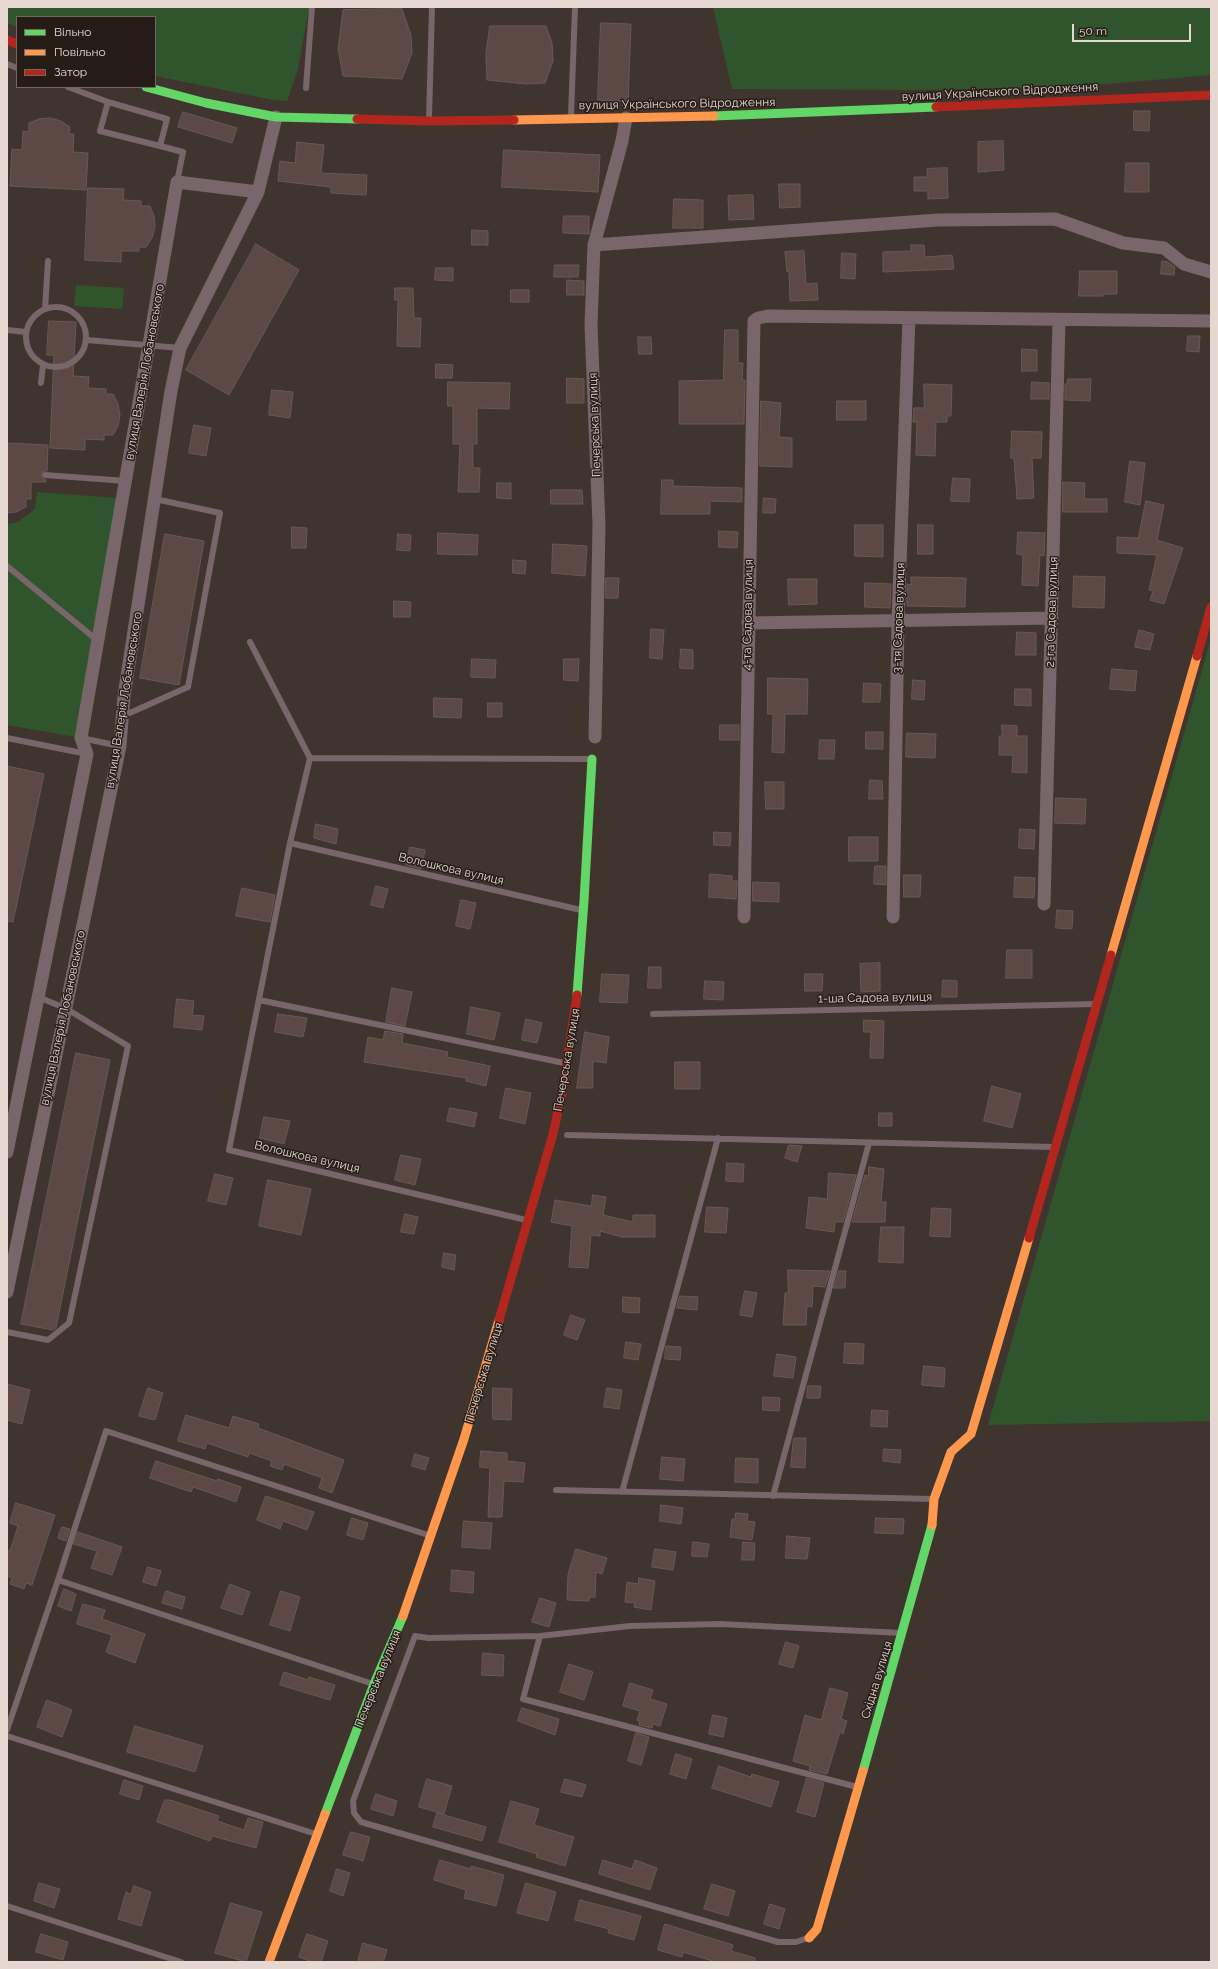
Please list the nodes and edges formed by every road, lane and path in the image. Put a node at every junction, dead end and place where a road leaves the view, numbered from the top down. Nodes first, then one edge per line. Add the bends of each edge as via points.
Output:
1 (312, 7) edge
2 (432, 7) edge
3 (575, 7) edge
4 (71, 88) edge
5 (150, 88) edge
6 (306, 88) dead end
7 (1211, 95) edge
8 (108, 102) junction
9 (276, 117) junction
10 (571, 118) junction
11 (626, 118) junction
12 (429, 121) junction
13 (160, 146) junction
14 (177, 182) junction
15 (258, 192) junction
16 (594, 245) junction
17 (48, 261) dead end
18 (1211, 272) edge
19 (45, 309) junction
20 (909, 318) junction
21 (1060, 320) junction
22 (1211, 321) edge
23 (7, 330) edge
24 (26, 332) junction
25 (87, 340) junction
26 (150, 346) junction
27 (180, 348) junction
28 (43, 365) junction
29 (42, 383) dead end
30 (45, 475) dead end
31 (126, 481) junction
32 (155, 499) junction
33 (7, 566) edge
34 (1211, 608) edge
35 (1052, 618) junction
36 (898, 620) junction
37 (748, 623) junction
38 (99, 641) junction
39 (250, 642) dead end
40 (122, 716) junction
41 (595, 736) dead end
42 (7, 738) edge
43 (82, 738) junction
44 (120, 746) junction
45 (87, 754) junction
46 (310, 758) junction
47 (592, 759) joint
48 (290, 843) junction
49 (1044, 904) dead end
50 (584, 910) junction
51 (744, 917) dead end
52 (893, 917) dead end
53 (38, 997) junction
54 (259, 1000) junction
55 (1097, 1004) junction
56 (66, 1008) junction
57 (653, 1014) dead end
58 (568, 1064) junction
59 (567, 1135) dead end
60 (718, 1138) junction
61 (869, 1143) junction
62 (1056, 1148) junction
63 (7, 1152) edge
64 (529, 1221) junction
65 (7, 1292) edge
66 (7, 1332) edge
67 (556, 1490) dead end
68 (622, 1492) junction
69 (773, 1496) junction
70 (934, 1499) junction
71 (430, 1535) junction
72 (58, 1580) junction
73 (903, 1633) junction
74 (540, 1636) junction
75 (374, 1684) junction
76 (7, 1730) edge
77 (7, 1736) edge
78 (857, 1787) junction
79 (317, 1834) junction
80 (7, 1906) edge
81 (809, 1938) joint
82 (181, 1962) edge
83 (269, 1962) edge

1 - 6 lane
2 - 12 lane
3 - 10 lane
4 - 8 lane
5 - 9 street, вулиця Українського Відродження via 206,103
7 - 11 street, вулиця Українського Відродження via 732,116
8 - 13 lane via 167,118
8 - 13 lane via 100,131
9 - 12 street, вулиця Українського Відродження
9 - 15 street, вулиця Валерія Лобановського
10 - 11 street, вулиця Українського Відродження
10 - 12 street, вулиця Українського Відродження
11 - 16 street, Печерська вулиця
13 - 14 lane, вулиця Валерія Лобановського via 182,152
14 - 15 street
14 - 26 street, вулиця Валерія Лобановського
15 - 27 street, вулиця Валерія Лобановського
16 - 18 street via 938,220 1055,219 1123,243 1164,248 1184,264
16 - 41 street, Печерська вулиця via 591,325 599,525
17 - 19 lane
19 - 24 lane via 36,314
19 - 25 lane via 66,308 75,313 82,320
20 - 21 street
20 - 36 street, 3-тя Садова вулиця
20 - 37 street, 4-та Садова вулиця via 762,317 754,321
21 - 22 street
21 - 35 street, 2-га Садова вулиця
23 - 24 lane
24 - 28 lane via 29,351
25 - 26 lane
25 - 28 lane via 79,358 71,364 62,368
26 - 27 lane
26 - 31 street, вулиця Валерія Лобановського
27 - 32 street, вулиця Валерія Лобановського
28 - 29 lane
30 - 31 lane
31 - 38 street, вулиця Валерія Лобановського
32 - 40 street, вулиця Валерія Лобановського
32 - 40 lane via 220,513 188,687
33 - 38 lane
34 - 55 street
35 - 36 street
35 - 49 street, 2-га Садова вулиця
36 - 37 street
36 - 52 street, 3-тя Садова вулиця
37 - 51 street, 4-та Садова вулиця
38 - 43 street, вулиця Валерія Лобановського
39 - 46 lane
40 - 44 street, вулиця Валерія Лобановського
42 - 45 lane
43 - 44 lane
43 - 45 street, вулиця Валерія Лобановського
44 - 56 street, вулиця Валерія Лобановського
45 - 53 street, вулиця Валерія Лобановського
46 - 47 lane
46 - 48 lane, Волошкова вулиця
47 - 50 street, Печерська вулиця
48 - 50 lane, Волошкова вулиця
48 - 54 lane, Волошкова вулиця
50 - 58 street, Печерська вулиця via 576,1018
53 - 56 lane
53 - 63 street, вулиця Валерія Лобановського
54 - 58 lane
54 - 64 lane, Волошкова вулиця via 229,1150
55 - 57 lane, 1-ша Садова вулиця
55 - 62 street
56 - 65 street, вулиця Валерія Лобановського
56 - 66 lane via 128,1046 69,1323 48,1340
58 - 64 street, Печерська вулиця via 553,1134
59 - 60 lane
60 - 61 lane
60 - 68 lane
61 - 62 lane
61 - 69 lane
62 - 70 street, Східна вулиця via 971,1434 951,1452
64 - 71 street, Печерська вулиця via 464,1440
67 - 68 lane
68 - 69 lane
69 - 70 lane
70 - 73 street, Східна вулиця via 932,1531
71 - 72 lane via 106,1431
71 - 75 street, Печерська вулиця via 398,1630
72 - 75 lane
72 - 76 lane
73 - 74 lane via 720,1624 630,1626
73 - 78 street, Східна вулиця
74 - 78 lane via 523,1699
74 - 81 lane via 415,1636 353,1801 354,1813 361,1822 778,1942 796,1942
75 - 79 street, Печерська вулиця
77 - 79 lane
78 - 81 street, Східна вулиця via 817,1929
79 - 83 street, Печерська вулиця
80 - 82 lane

